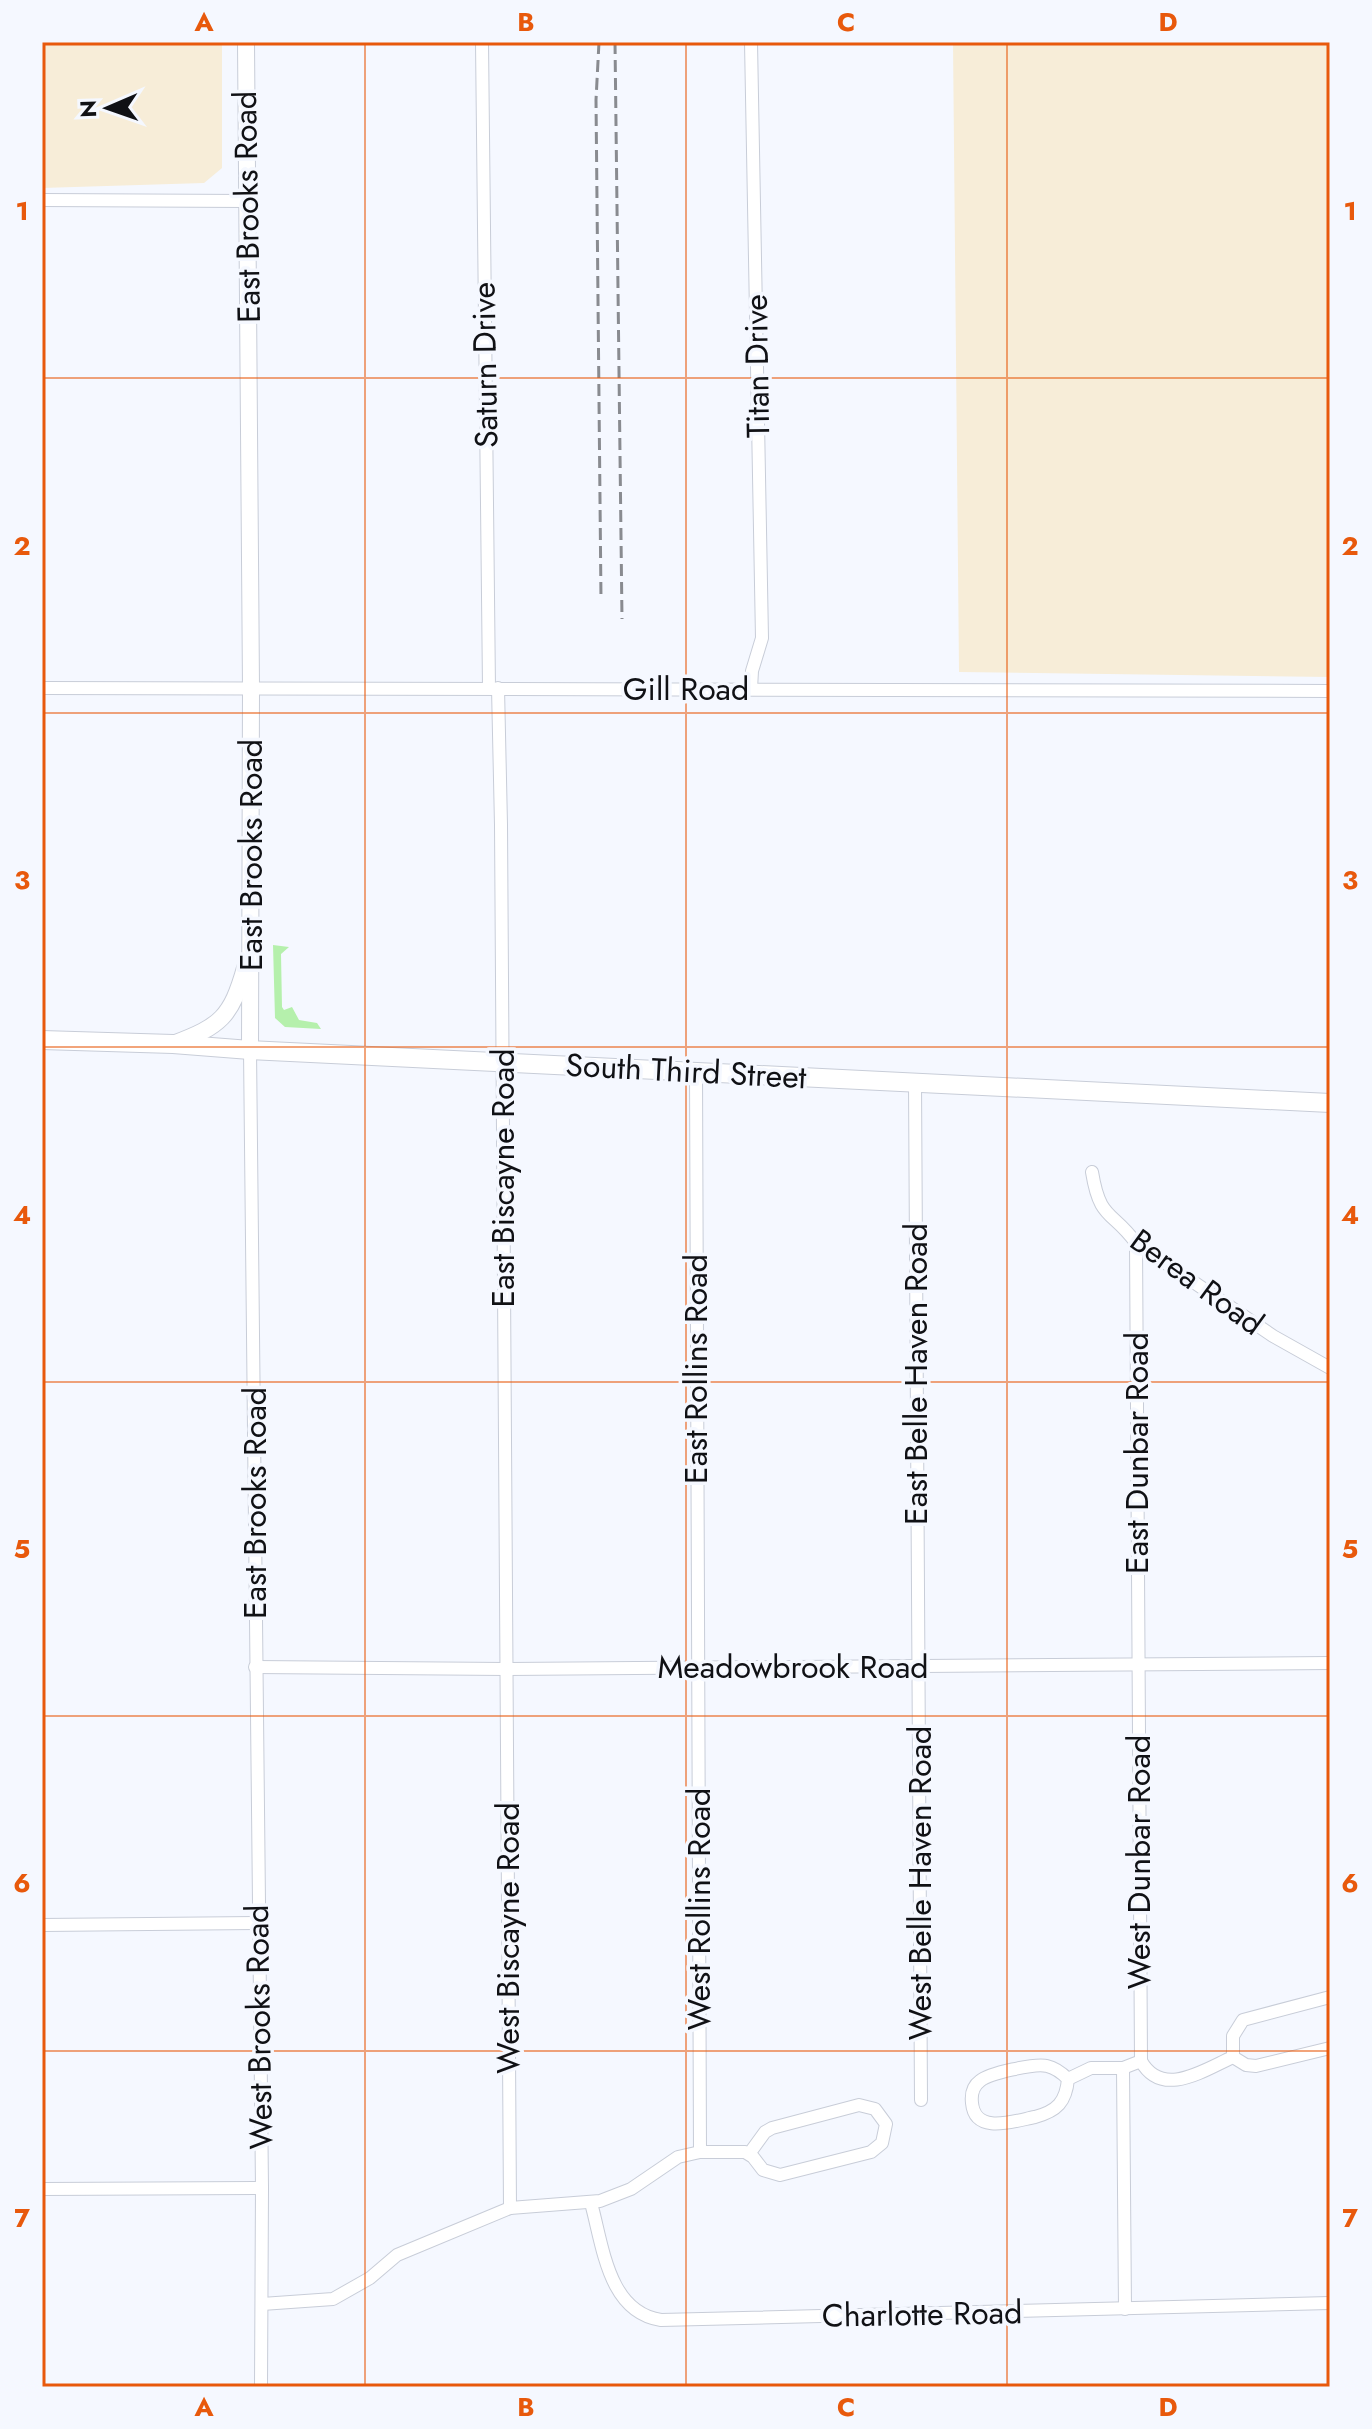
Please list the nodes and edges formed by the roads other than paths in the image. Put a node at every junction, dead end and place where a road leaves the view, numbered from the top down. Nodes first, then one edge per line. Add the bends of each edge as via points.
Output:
1 (246, 42) edge
2 (482, 42) edge
3 (751, 42) edge
4 (42, 200) edge
5 (247, 201) junction
6 (42, 688) edge
7 (251, 688) junction
8 (494, 688) junction
9 (751, 689) junction
10 (1330, 691) edge
11 (252, 947) junction
12 (42, 1040) edge
13 (173, 1044) junction
14 (250, 1050) junction
15 (502, 1062) junction
16 (696, 1071) junction
17 (915, 1082) junction
18 (1330, 1103) edge
19 (1092, 1172) dead end
20 (1136, 1243) junction
21 (1330, 1368) edge
22 (1138, 1663) junction
23 (1330, 1663) edge
24 (919, 1666) junction
25 (255, 1667) junction
26 (698, 1667) junction
27 (506, 1669) junction
28 (258, 1923) junction
29 (42, 1925) edge
30 (1330, 1997) edge
31 (1330, 2048) edge
32 (1233, 2057) junction
33 (1141, 2061) junction
34 (1123, 2068) junction
35 (1068, 2079) junction
36 (921, 2100) dead end
37 (700, 2152) junction
38 (749, 2154) junction
39 (262, 2188) junction
40 (42, 2189) edge
41 (591, 2203) junction
42 (510, 2208) junction
43 (1330, 2303) edge
44 (262, 2304) junction
45 (1125, 2309) junction
46 (261, 2387) edge

1 - 5 main road, East Brooks Road
2 - 8 street, Saturn Drive
3 - 9 street, Titan Drive via 762,638
4 - 5 street
5 - 7 main road, East Brooks Road
6 - 7 street, Gill Road
7 - 8 street, Gill Road
7 - 11 main road, East Brooks Road
8 - 9 street, Gill Road
8 - 15 street, East Biscayne Road via 501,825
9 - 10 street, Gill Road
11 - 13 main road via 233,1005 201,1034
11 - 14 main road, East Brooks Road
12 - 13 highway, South Third Street
13 - 14 highway, South Third Street
14 - 15 highway, South Third Street
14 - 25 street, East Brooks Road
15 - 16 highway, South Third Street
15 - 27 street, East Biscayne Road
16 - 17 highway, South Third Street
16 - 26 street, East Rollins Road
17 - 18 highway, South Third Street
17 - 24 street, East Belle Haven Road
19 - 20 street, Berea Road via 1098,1202
20 - 21 street, Berea Road
20 - 22 street, East Dunbar Road
22 - 23 street, Meadowbrook Road
22 - 24 street, Meadowbrook Road
22 - 33 street, West Dunbar Road
24 - 26 street, Meadowbrook Road
24 - 36 street, West Belle Haven Road
25 - 27 street, Meadowbrook Road
25 - 28 street, West Brooks Road
26 - 27 street, Meadowbrook Road
26 - 37 street, West Rollins Road
27 - 42 street, West Biscayne Road
28 - 29 street
28 - 39 street, West Brooks Road
30 - 32 street via 1243,2020 1233,2036
31 - 32 street via 1256,2066
32 - 33 street via 1175,2080 1153,2076
33 - 34 street
34 - 35 street via 1091,2068
34 - 45 street
35 - 35 street via 1042,2065 987,2077 973,2091 973,2108 990,2124 1045,2114 1062,2103
37 - 38 street
37 - 41 street via 678,2157 628,2190
38 - 38 street via 767,2172 784,2175 871,2152 882,2143 886,2124 875,2109 854,2106 768,2130
39 - 40 street
39 - 44 street, West Brooks Road
41 - 42 street
41 - 45 street, Charlotte Road via 616,2287 634,2310 653,2319
42 - 44 street via 397,2255 333,2299
43 - 45 street, Charlotte Road
44 - 46 street, West Brooks Road

